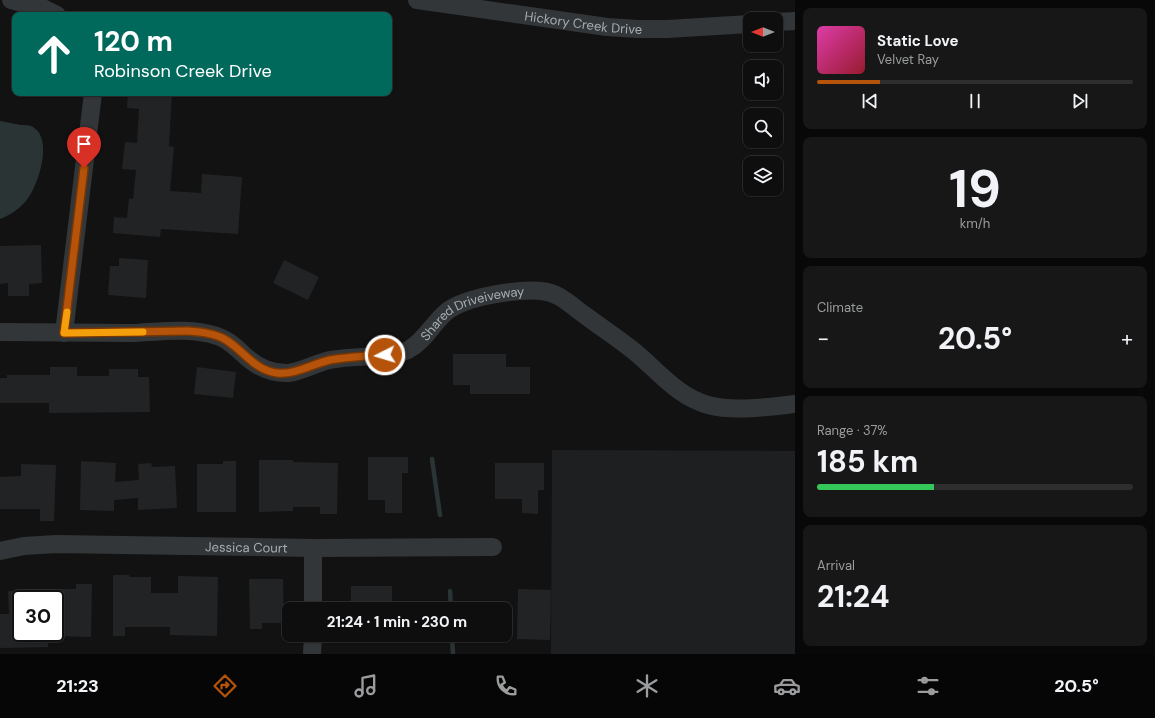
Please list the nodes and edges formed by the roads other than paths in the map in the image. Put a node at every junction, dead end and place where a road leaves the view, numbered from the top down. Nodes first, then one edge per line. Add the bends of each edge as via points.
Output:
1 (11, 0) edge
2 (417, 0) edge
3 (51, 12) edge
4 (795, 21) edge
5 (783, 22) edge
6 (743, 24) edge
7 (93, 96) edge
8 (0, 332) edge
9 (64, 333) junction
10 (795, 404) edge
11 (313, 548) junction
12 (493, 548) dead end
13 (0, 551) edge
14 (313, 602) edge
15 (313, 642) edge
16 (312, 654) edge

1 - 3 street
2 - 6 street, Hickory Creek Drive via 614,28 667,29
4 - 5 street
7 - 9 street
8 - 9 street, Shared Driveiveway
9 - 10 street, Shared Driveiveway via 203,332 225,339 264,369 276,373 290,373 330,360 405,351 423,338 450,309 462,303 511,292 542,291 561,296 637,354 684,395 697,402 726,408
11 - 12 street, Jessica Court
11 - 13 street, Jessica Court via 56,544
11 - 14 street
15 - 16 street

